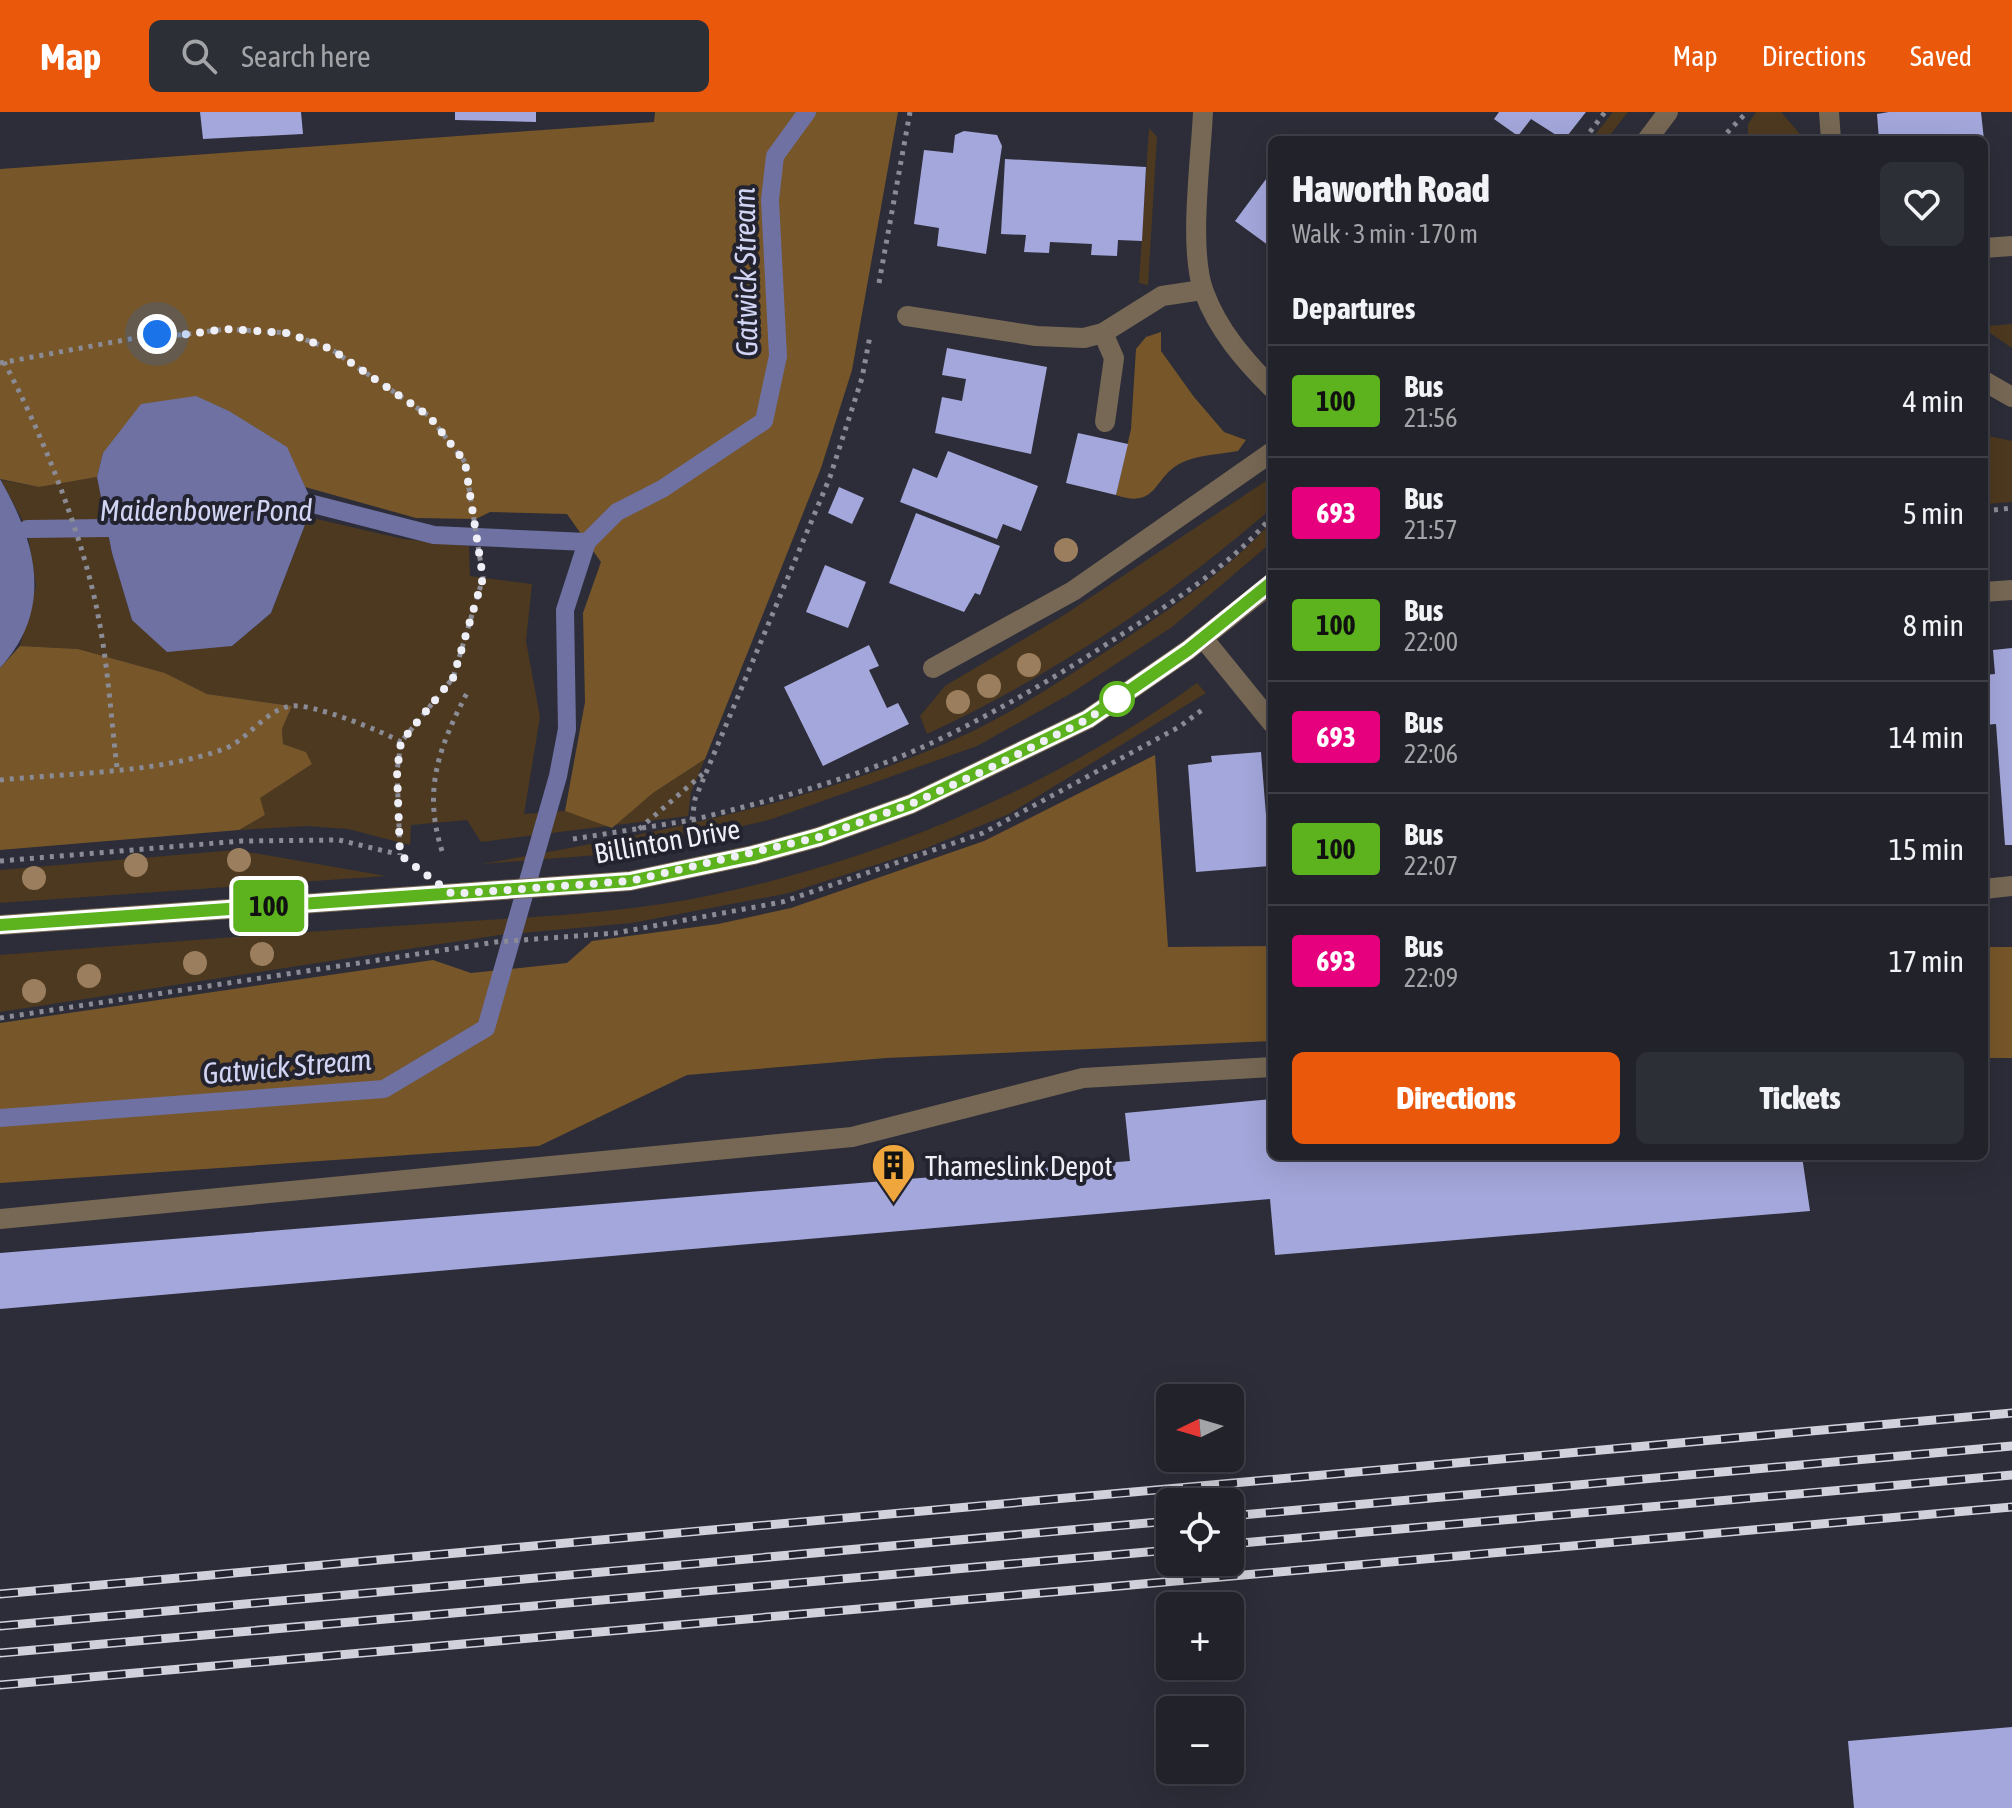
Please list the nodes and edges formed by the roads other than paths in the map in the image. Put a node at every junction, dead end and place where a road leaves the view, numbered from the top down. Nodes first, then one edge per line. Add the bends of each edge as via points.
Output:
1 (1203, 112) edge
2 (1668, 112) edge
3 (1829, 112) edge
4 (1653, 136) edge
5 (1831, 136) edge
6 (2012, 246) edge
7 (1988, 248) edge
8 (1202, 290) junction
9 (907, 316) dead end
10 (1103, 333) junction
11 (1988, 383) edge
12 (1268, 384) edge
13 (2012, 397) edge
14 (1105, 422) dead end
15 (1268, 455) edge
16 (1268, 586) edge
17 (2012, 590) edge
18 (1988, 592) edge
19 (1203, 638) junction
20 (933, 668) dead end
21 (1268, 718) edge
22 (2012, 886) edge
23 (1988, 889) edge
24 (0, 925) edge
25 (1268, 1067) edge
26 (0, 1219) edge

1 - 8 street via 1198,213
2 - 4 street
3 - 5 street
6 - 7 street
8 - 10 street via 1162,296
8 - 12 street via 1222,329
9 - 10 street via 1061,338
10 - 14 street via 1114,358
11 - 13 street
15 - 20 street via 1073,591
16 - 19 street, Billinton Drive
17 - 18 street
19 - 21 street
19 - 24 street, Billinton Drive via 1088,719 911,804 753,855 630,881
22 - 23 street
25 - 26 street via 1083,1078 852,1137

